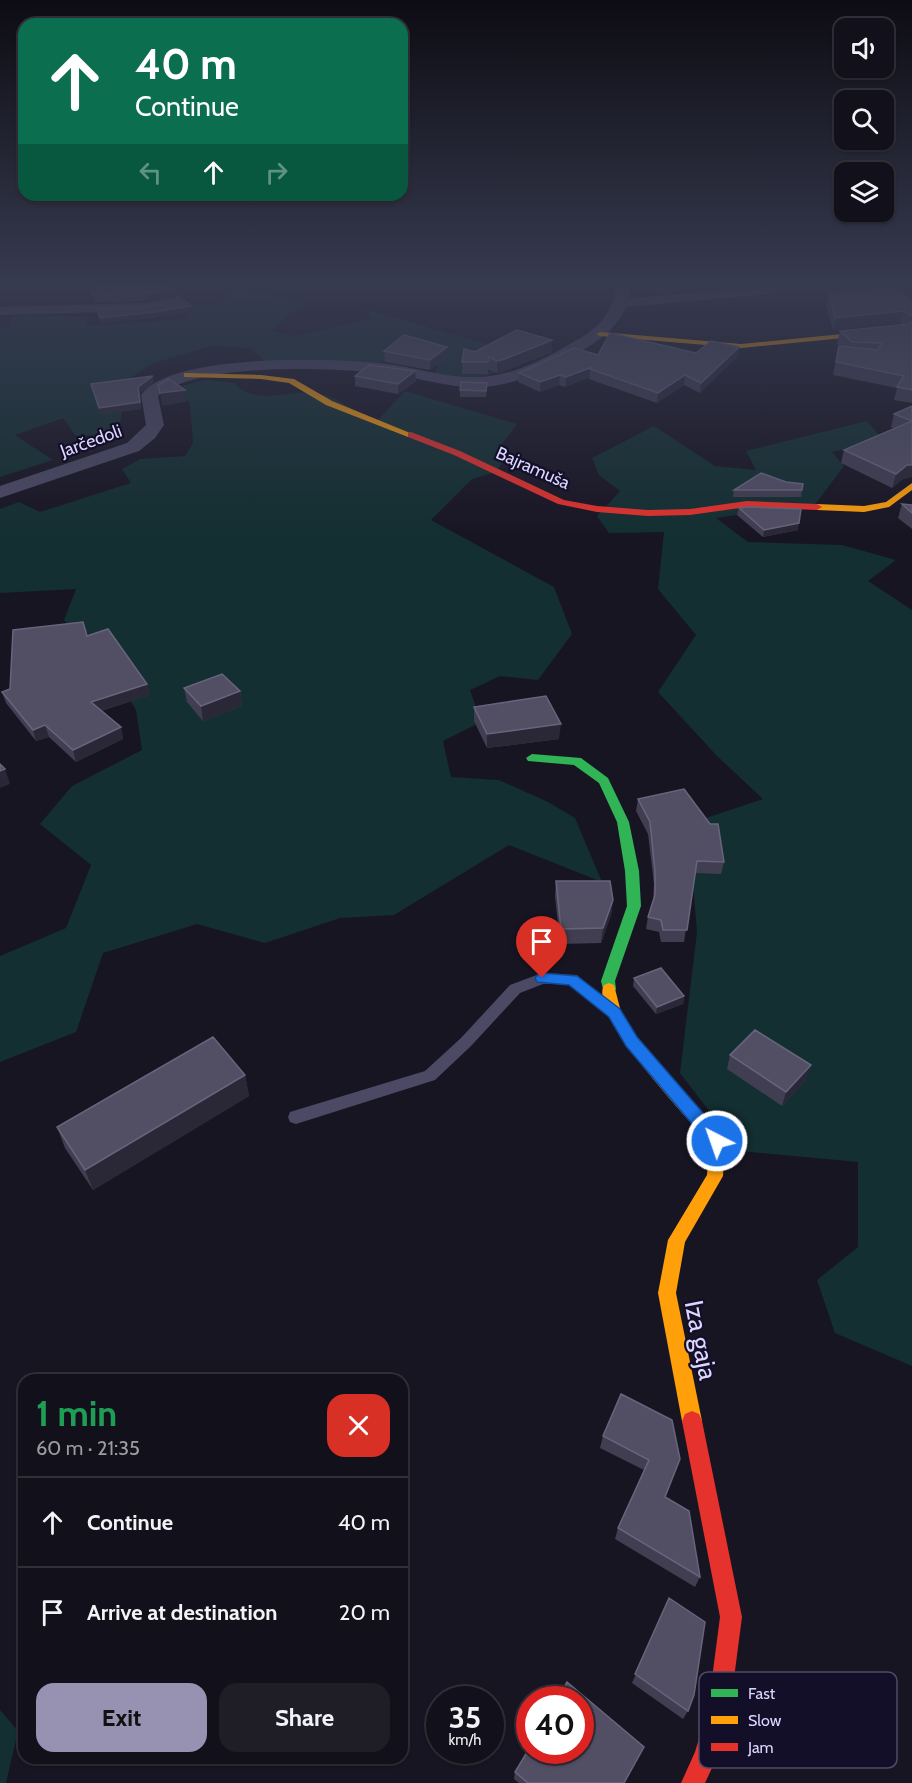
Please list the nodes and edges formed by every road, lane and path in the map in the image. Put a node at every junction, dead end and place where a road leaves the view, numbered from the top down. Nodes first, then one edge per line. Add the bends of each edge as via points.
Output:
1 (229, 370) edge
2 (393, 370) edge
3 (531, 370) edge
4 (187, 375) junction
5 (912, 486) edge
6 (0, 492) edge
7 (532, 758) dead end
8 (614, 1013) junction
9 (296, 1117) dead end
10 (724, 1672) edge
11 (700, 1768) edge
12 (693, 1783) edge

1 - 4 street, Jarčedoli
2 - 3 street, Jarčedoli via 454,382 485,382
4 - 5 street, Bajramuša via 291,381 329,403 457,453 561,502 597,509 690,512 747,504 864,509 889,504
4 - 6 street, Jarčedoli via 150,391 157,417 155,427 134,447
7 - 8 street, Iza gaja via 577,761 604,781 623,822 634,906 608,981
8 - 9 lane via 572,980 542,978 515,990 430,1076
8 - 10 street, Iza gaja via 632,1041 717,1141 715,1176 677,1240 667,1293 731,1617
11 - 12 street, Iza gaja

